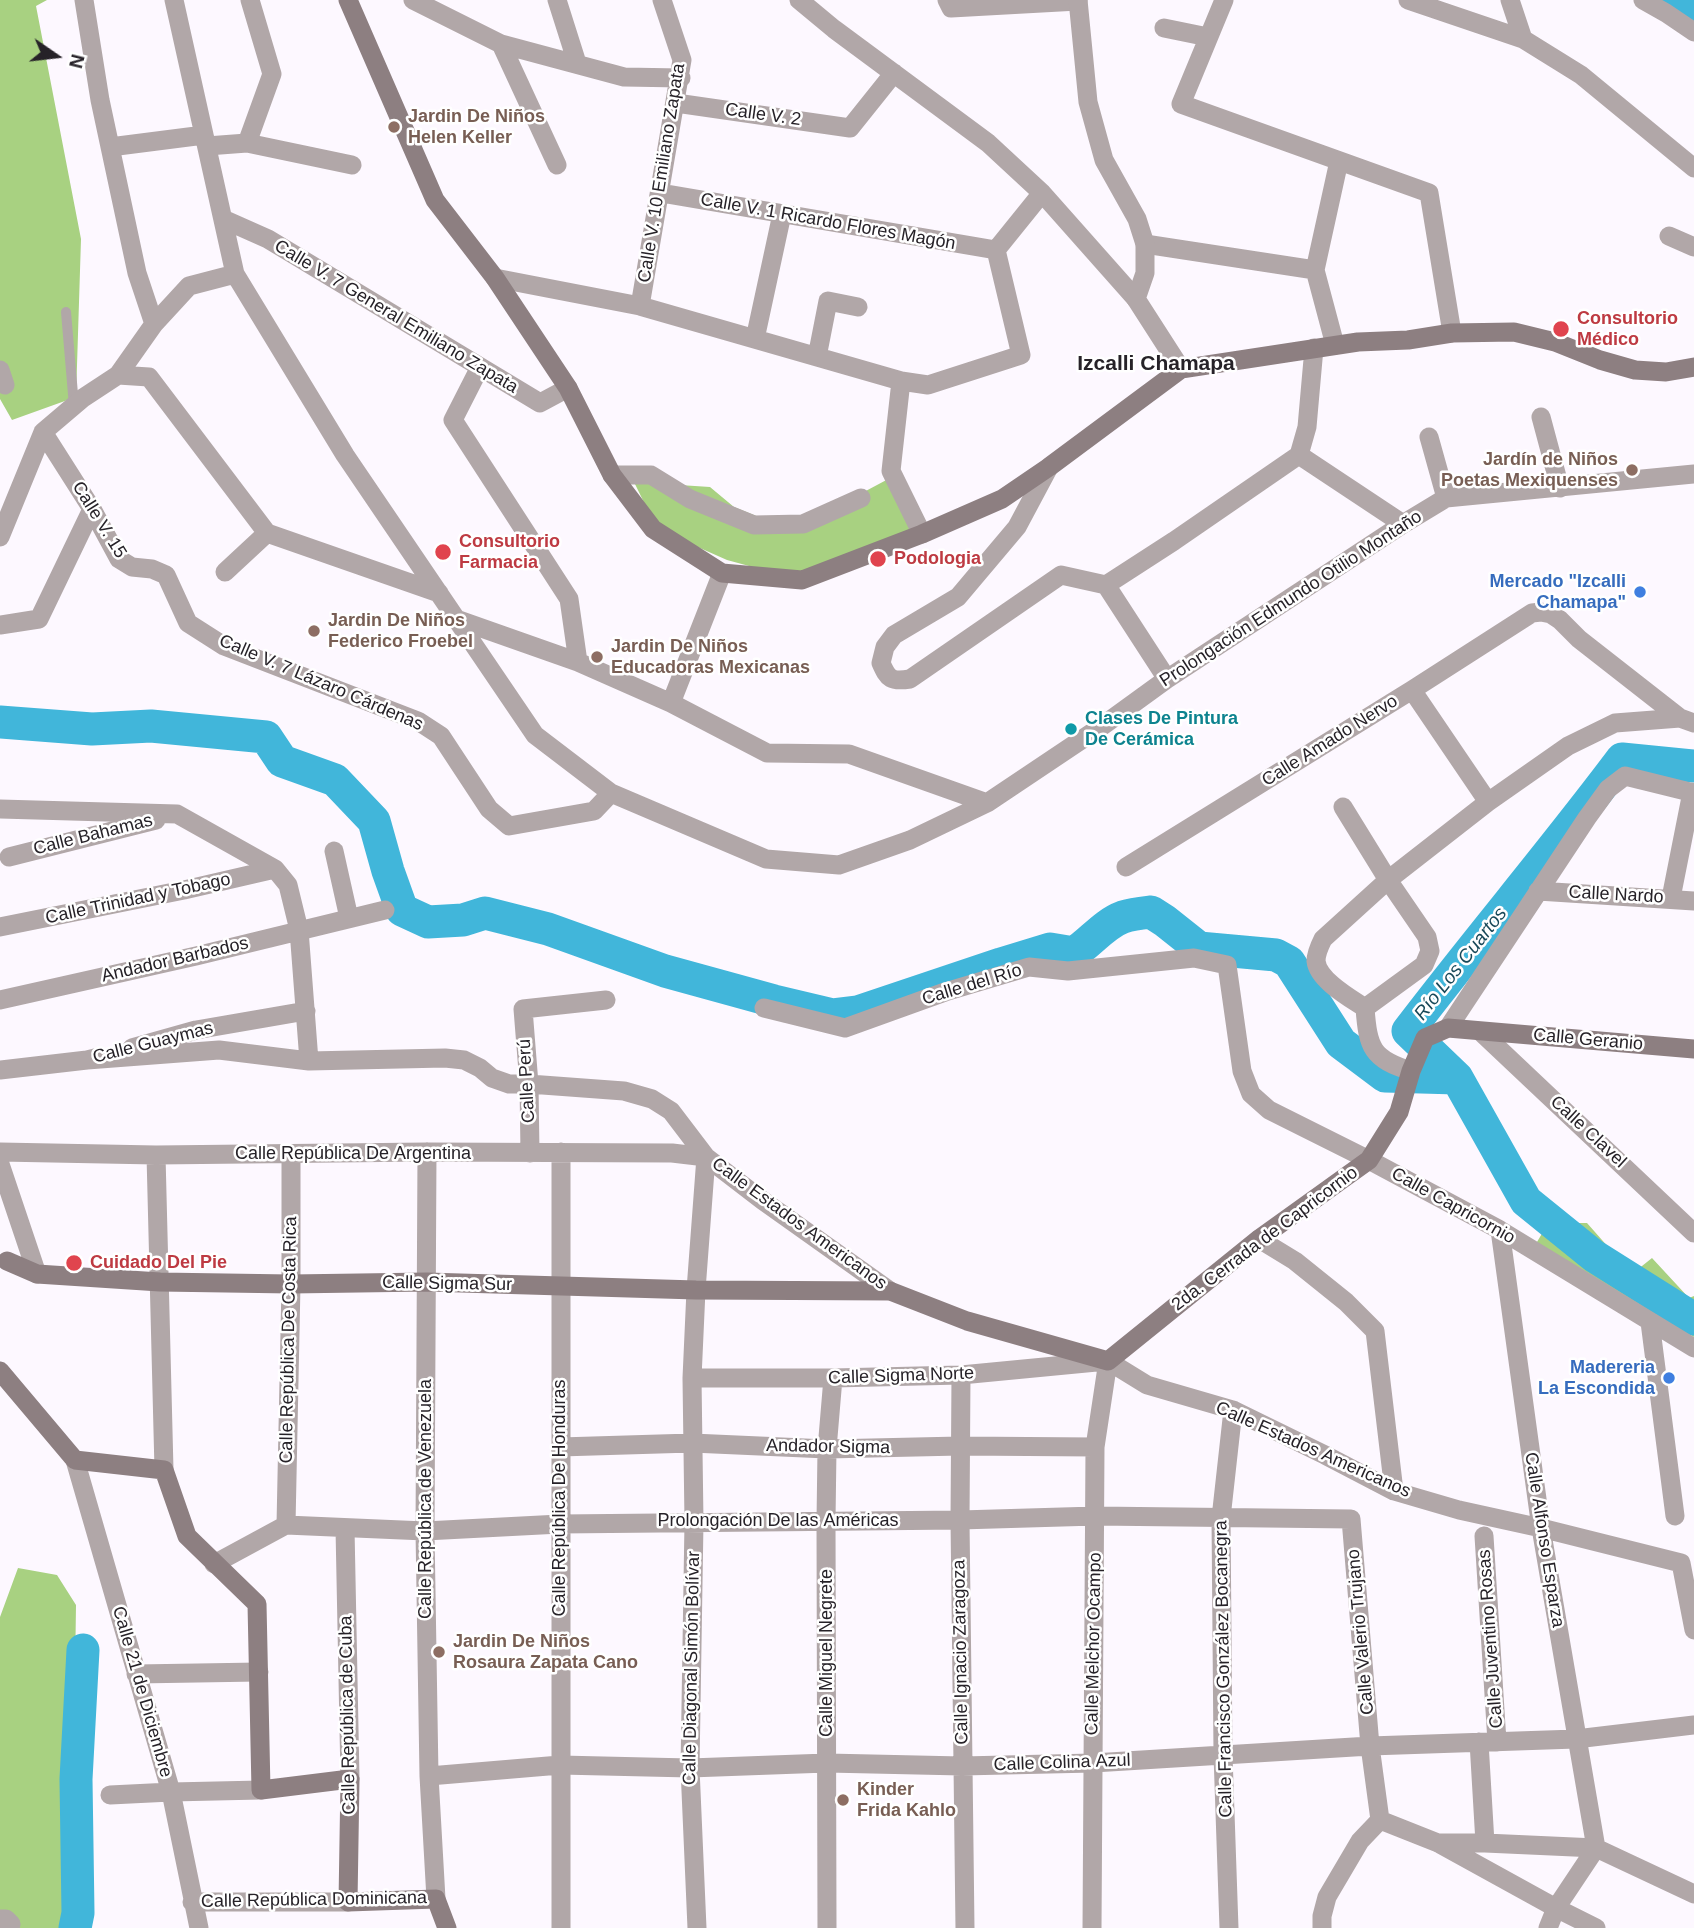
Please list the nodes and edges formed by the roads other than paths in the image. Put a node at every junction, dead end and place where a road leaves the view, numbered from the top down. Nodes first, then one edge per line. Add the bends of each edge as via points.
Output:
1 (84, 0) edge
2 (174, 0) edge
3 (250, 0) edge
4 (348, 0) edge
5 (413, 0) edge
6 (556, 0) edge
7 (662, 0) edge
8 (799, 0) edge
9 (1224, 0) edge
10 (1408, 0) edge
11 (1510, 0) edge
12 (1643, 0) edge
13 (1078, 1) edge
14 (949, 4) edge
15 (1164, 28) dead end
16 (1694, 32) edge
17 (1208, 37) junction
18 (1523, 39) junction
19 (501, 44) junction
20 (577, 63) junction
21 (894, 74) junction
22 (681, 78) junction
23 (676, 103) junction
24 (205, 140) junction
25 (247, 143) junction
26 (110, 147) junction
27 (1339, 161) junction
28 (352, 165) dead end
29 (557, 165) dead end
30 (1694, 168) edge
31 (661, 193) junction
32 (1042, 193) junction
33 (782, 214) junction
34 (223, 219) junction
35 (1669, 236) dead end
36 (1145, 244) junction
37 (1694, 247) edge
38 (996, 250) junction
39 (1315, 270) junction
40 (235, 274) junction
41 (495, 278) junction
42 (1136, 299) junction
43 (640, 306) junction
44 (858, 307) dead end
45 (66, 312) dead end
46 (154, 324) junction
47 (1452, 333) junction
48 (755, 339) junction
49 (1335, 345) junction
50 (1314, 348) junction
51 (817, 357) junction
52 (480, 367) junction
53 (1694, 367) edge
54 (1181, 369) junction
55 (118, 375) junction
56 (901, 381) junction
57 (568, 388) junction
58 (74, 406) junction
59 (1541, 417) dead end
60 (43, 432) junction
61 (1429, 437) dead end
62 (1299, 455) junction
63 (1049, 467) junction
64 (1694, 474) edge
65 (612, 475) junction
66 (1560, 488) junction
67 (861, 498) dead end
68 (1446, 498) junction
69 (92, 509) junction
70 (4, 516) edge
71 (1403, 524) junction
72 (267, 533) junction
73 (922, 534) junction
74 (0, 537) edge
75 (225, 572) dead end
76 (722, 573) junction
77 (1106, 585) junction
78 (439, 593) junction
79 (456, 619) junction
80 (188, 622) joint
81 (0, 625) edge
82 (578, 662) junction
83 (1167, 679) junction
84 (1412, 690) junction
85 (671, 703) junction
86 (1687, 721) edge
87 (1693, 792) edge
88 (611, 793) junction
89 (1488, 802) junction
90 (987, 803) junction
91 (1343, 807) dead end
92 (0, 808) edge
93 (177, 814) junction
94 (334, 851) dead end
95 (9, 857) dead end
96 (1126, 867) dead end
97 (275, 869) junction
98 (1388, 880) junction
99 (1538, 891) junction
100 (1671, 898) junction
101 (1694, 901) edge
102 (385, 910) dead end
103 (349, 918) junction
104 (0, 928) edge
105 (299, 930) junction
106 (1227, 965) joint
107 (0, 1000) edge
108 (606, 1000) dead end
109 (764, 1008) dead end
110 (1365, 1009) junction
111 (306, 1011) junction
112 (1448, 1028) junction
113 (1481, 1032) junction
114 (1694, 1049) edge
115 (87, 1060) junction
116 (309, 1061) junction
117 (0, 1070) edge
118 (1411, 1071) junction
119 (529, 1084) junction
120 (0, 1152) edge
121 (561, 1152) junction
122 (427, 1153) junction
123 (530, 1153) junction
124 (291, 1154) junction
125 (156, 1155) junction
126 (706, 1157) junction
127 (1368, 1160) junction
128 (0, 1164) edge
129 (1500, 1230) junction
130 (1694, 1233) edge
131 (1259, 1240) junction
132 (2, 1261) edge
133 (37, 1274) junction
134 (160, 1282) junction
135 (427, 1282) junction
136 (291, 1284) junction
137 (562, 1286) junction
138 (696, 1290) junction
139 (890, 1291) junction
140 (1650, 1321) junction
141 (1694, 1348) edge
142 (1108, 1361) junction
143 (0, 1371) edge
144 (961, 1375) junction
145 (692, 1378) junction
146 (833, 1378) junction
147 (1233, 1410) junction
148 (692, 1443) junction
149 (960, 1446) junction
150 (560, 1447) junction
151 (1095, 1447) junction
152 (827, 1449) junction
153 (75, 1460) junction
154 (164, 1469) junction
155 (1394, 1491) junction
156 (1096, 1516) junction
157 (1675, 1516) dead end
158 (1221, 1518) junction
159 (1351, 1519) joint
160 (960, 1520) junction
161 (694, 1521) junction
162 (827, 1521) junction
163 (560, 1524) junction
164 (286, 1525) junction
165 (345, 1528) junction
166 (1541, 1528) junction
167 (425, 1531) junction
168 (1484, 1536) dead end
169 (214, 1564) junction
170 (1694, 1630) edge
171 (258, 1672) junction
172 (136, 1674) junction
173 (1694, 1725) edge
174 (1576, 1739) junction
175 (1488, 1742) junction
176 (1370, 1746) junction
177 (1223, 1755) junction
178 (827, 1763) junction
179 (1093, 1763) junction
180 (560, 1765) junction
181 (962, 1766) junction
182 (690, 1768) junction
183 (429, 1776) junction
184 (350, 1779) junction
185 (261, 1790) junction
186 (171, 1792) junction
187 (110, 1795) dead end
188 (1380, 1821) junction
189 (1438, 1843) junction
190 (1485, 1843) junction
191 (1596, 1848) junction
192 (1694, 1894) edge
193 (436, 1899) junction
194 (192, 1902) junction
195 (348, 1902) junction
196 (1556, 1909) junction
197 (0, 1919) edge
198 (10, 1928) edge
199 (199, 1928) edge
200 (447, 1928) edge
201 (561, 1928) edge
202 (696, 1928) edge
203 (827, 1928) edge
204 (965, 1928) edge
205 (1092, 1928) edge
206 (1229, 1928) edge
207 (1322, 1928) edge
208 (1548, 1928) edge
209 (1596, 1928) edge

1 - 26 street
2 - 24 street, Prolongación Edmundo Otilio Montaño
3 - 25 street via 272,74
4 - 41 main road via 435,200
5 - 19 street
6 - 20 street
7 - 22 street, Calle V. 10 Emiliano Zapata via 682,60
8 - 21 street
9 - 17 street
10 - 18 street
11 - 18 street
12 - 16 street
13 - 14 street
13 - 36 street via 1088,102 1104,160 1137,219
15 - 17 street
17 - 27 street via 1181,104
18 - 30 street via 1581,75
19 - 20 street
19 - 29 street
20 - 22 street via 624,77
21 - 23 street, Calle V. 2 via 850,128
21 - 32 street via 988,143
22 - 23 street, Calle V. 10 Emiliano Zapata
23 - 31 street, Calle V. 10 Emiliano Zapata
24 - 25 street
24 - 26 street
24 - 34 street, Prolongación Edmundo Otilio Montaño
25 - 28 street
26 - 46 street via 137,273
27 - 39 street
27 - 47 street via 1429,193
31 - 33 street, Calle V. 1 Ricardo Flores Magón
31 - 43 street, Calle V. 10 Emiliano Zapata
32 - 38 street
32 - 42 street
33 - 38 street, Calle V. 1 Ricardo Flores Magón
33 - 48 street
34 - 40 street, Prolongación Edmundo Otilio Montaño
34 - 52 street, Calle V. 7 General Emiliano Zapata via 268,239
35 - 37 street
36 - 39 street
36 - 42 street via 1145,273
38 - 56 street via 1021,355 928,385
39 - 49 street
40 - 46 street via 189,286
40 - 78 street, Prolongación Edmundo Otilio Montaño via 345,455
41 - 43 street
41 - 57 main road
42 - 54 street
43 - 48 street
44 - 51 street via 828,301
45 - 58 lane
46 - 55 street
47 - 49 main road
47 - 53 main road via 1514,332 1635,370 1666,372
48 - 51 street
49 - 50 main road
50 - 54 main road
50 - 62 street via 1307,428
51 - 56 street
52 - 57 street, Calle V. 7 General Emiliano Zapata via 540,403
52 - 82 street via 453,420 569,598
54 - 63 main road
55 - 58 street
55 - 72 street via 149,377
56 - 73 street via 891,471
57 - 65 main road
58 - 60 street
59 - 66 street
60 - 69 street, Calle V. 15
60 - 70 street
61 - 68 street
62 - 71 street
62 - 77 street
63 - 73 main road via 1002,499
63 - 77 street via 1017,527 958,597 894,635 881,663 887,676 896,681 910,679 1061,575
64 - 66 street, Prolongación Edmundo Otilio Montaño
65 - 67 street via 651,475 690,499 754,525 803,524
65 - 76 main road via 653,529
66 - 68 street, Prolongación Edmundo Otilio Montaño
68 - 71 street, Prolongación Edmundo Otilio Montaño
69 - 80 street, Calle V. 15 via 120,559 132,568 166,575
69 - 81 street via 39,619
70 - 74 street
71 - 83 street, Prolongación Edmundo Otilio Montaño
72 - 75 street
72 - 78 street
73 - 76 main road via 802,580
76 - 85 street
77 - 83 street
78 - 79 street, Prolongación Edmundo Otilio Montaño
79 - 82 street
79 - 88 street, Prolongación Edmundo Otilio Montaño via 535,735
80 - 88 street, Calle V. 7 Lázaro Cárdenas via 224,646 418,721 441,736 489,809 509,826 594,811
82 - 85 street
83 - 90 street, Prolongación Edmundo Otilio Montaño
84 - 86 street, Calle Amado Nervo via 1541,611 1560,620
84 - 89 street
84 - 96 street, Calle Amado Nervo
85 - 90 street via 766,753 849,754
86 - 89 street via 1615,723 1568,746
87 - 99 street via 1625,776 1608,789
87 - 100 street
88 - 90 street, Prolongación Edmundo Otilio Montaño via 766,859 839,865 910,840
89 - 98 street
91 - 98 street
92 - 93 street
93 - 95 street, Calle Bahamas
93 - 97 street
94 - 103 street
97 - 104 street, Calle Trinidad y Tobago
97 - 105 street via 288,886
98 - 110 street via 1427,937 1430,951 1424,965
98 - 110 street via 1323,939 1318,949 1316,963 1327,981
99 - 100 street, Calle Nardo
99 - 112 street
100 - 101 street, Calle Nardo
102 - 103 street, Andador Barbados
103 - 105 street, Andador Barbados
105 - 107 street, Andador Barbados
105 - 111 street
106 - 109 street, Calle del Río via 1194,958 1068,971 1029,967 845,1028
106 - 127 street, Calle Capricornio via 1242,1071 1251,1094 1269,1110
108 - 119 street, Calle Perú via 523,1009
110 - 118 street via 1367,1034 1375,1051 1390,1064
111 - 115 street, Calle Guaymas via 196,1030
111 - 116 street
112 - 113 main road
112 - 118 main road, 2da. Cerrada de Capricornio via 1425,1038
113 - 114 main road, Calle Geranio
113 - 130 street, Calle Clavel
115 - 116 street, Calle Estados Americanos via 219,1050
115 - 117 street, Calle Guaymas
116 - 119 street, Calle Estados Americanos via 445,1058 464,1060 509,1084
118 - 127 main road, 2da. Cerrada de Capricornio via 1399,1112
119 - 123 street, Calle Perú
119 - 126 street, Calle Estados Americanos via 624,1091 652,1099 671,1111
120 - 125 street, Calle República De Argentina
121 - 123 street, Calle República De Argentina
121 - 126 street, Calle República De Argentina
121 - 137 street, Calle República De Honduras
122 - 123 street, Calle República De Argentina
122 - 124 street, Calle República De Argentina
122 - 135 street, Calle República de Venezuela
124 - 125 street, Calle República De Argentina
124 - 136 street, Calle República De Costa Rica
125 - 134 street
126 - 138 street, Calle Diagonal Simón Bolívar
126 - 139 street, Calle Estados Americanos
127 - 129 street, Calle Capricornio
127 - 131 main road, 2da. Cerrada de Capricornio
128 - 133 street
129 - 140 street, Calle Capricornio
129 - 166 street, Calle Alfonso Esparza
131 - 142 main road, 2da. Cerrada de Capricornio
131 - 155 street via 1295,1261 1375,1331
132 - 133 main road, Calle Sigma Sur
133 - 134 main road, Calle Sigma Sur
134 - 136 main road, Calle Sigma Sur
134 - 154 street
135 - 136 main road, Calle Sigma Sur
135 - 137 main road, Calle Sigma Sur
135 - 167 street, Calle República de Venezuela
136 - 164 street, Calle República De Costa Rica
137 - 138 main road, Calle Sigma Sur
137 - 150 street, Calle República De Honduras
138 - 139 main road, Calle Sigma Sur
138 - 145 street, Calle Diagonal Simón Bolívar
139 - 142 main road, Calle Estados Americanos via 967,1321
140 - 141 street, Calle Capricornio
140 - 157 street
142 - 144 street, Calle Sigma Norte
142 - 147 street, Calle Estados Americanos via 1147,1385
142 - 151 street, Calle Melchor Ocampo
143 - 153 main road
144 - 146 street, Calle Sigma Norte
144 - 149 street, Calle Ignacio Zaragoza
145 - 146 street, Calle Sigma Norte
145 - 148 street, Calle Diagonal Simón Bolívar
146 - 152 street, Calle Miguel Negrete
147 - 155 street, Calle Estados Americanos
147 - 158 street, Calle Francisco González Bocanegra
148 - 150 street, Andador Sigma
148 - 152 street, Andador Sigma
148 - 161 street, Calle Diagonal Simón Bolívar
149 - 151 street, Andador Sigma
149 - 152 street, Andador Sigma
149 - 160 street, Calle Ignacio Zaragoza
150 - 163 street, Calle República De Honduras
151 - 156 street, Calle Melchor Ocampo
152 - 162 street, Calle Miguel Negrete
153 - 154 main road
153 - 172 street, Calle 21 de Diciembre
154 - 169 main road via 187,1536
155 - 166 street, Calle Estados Americanos
156 - 158 street, Prolongación De las Américas
156 - 160 street, Prolongación De las Américas
156 - 179 street, Calle Melchor Ocampo
158 - 159 street, Prolongación De las Américas
158 - 177 street, Calle Francisco González Bocanegra
159 - 176 street, Calle Valerio Trujano
160 - 162 street, Prolongación De las Américas
160 - 181 street, Calle Ignacio Zaragoza
161 - 162 street, Prolongación De las Américas
161 - 163 street, Prolongación De las Américas
161 - 182 street, Calle Diagonal Simón Bolívar
162 - 178 street, Calle Miguel Negrete
163 - 167 street, Prolongación De las Américas
163 - 180 street, Calle República De Honduras
164 - 165 street, Prolongación De las Américas
164 - 169 street
165 - 167 street, Prolongación De las Américas
165 - 184 street, Calle República de Cuba
166 - 170 street, Calle Estados Americanos via 1682,1564
166 - 174 street, Calle Alfonso Esparza
167 - 183 street, Calle República de Venezuela
168 - 175 street, Calle Juventino Rosas
169 - 171 main road via 257,1604
171 - 172 street
171 - 185 main road
172 - 186 street, Calle 21 de Diciembre
173 - 174 street, Calle Colina Azul
174 - 175 street, Calle Colina Azul
174 - 191 street, Calle Alfonso Esparza
175 - 176 street, Calle Colina Azul
175 - 190 street, Calle Juventino Rosas
176 - 177 street, Calle Colina Azul
176 - 188 street, Calle Valerio Trujano
177 - 179 street, Calle Colina Azul
177 - 206 street, Calle Francisco González Bocanegra
178 - 181 street, Calle Colina Azul
178 - 182 street, Calle Colina Azul
178 - 203 street, Calle Miguel Negrete
179 - 181 street, Calle Colina Azul
179 - 205 street, Calle Melchor Ocampo
180 - 182 street, Calle Colina Azul
180 - 183 street, Calle Colina Azul
180 - 201 street, Calle República De Honduras
181 - 204 street, Calle Ignacio Zaragoza
182 - 202 street, Calle Diagonal Simón Bolívar
183 - 193 street, Calle República de Venezuela
184 - 185 main road
184 - 195 main road, Calle República de Cuba
185 - 186 street
186 - 187 street
186 - 194 street, Calle 21 de Diciembre
188 - 189 street
188 - 207 street via 1360,1841 1327,1898
189 - 190 street
189 - 196 street
190 - 191 street
191 - 192 street
191 - 196 street
193 - 195 main road, Calle República Dominicana
193 - 200 main road, Calle República de Venezuela
194 - 195 street, Calle República Dominicana
194 - 199 street, Calle 21 de Diciembre
196 - 208 street
196 - 209 street
197 - 198 street via 6,1919

